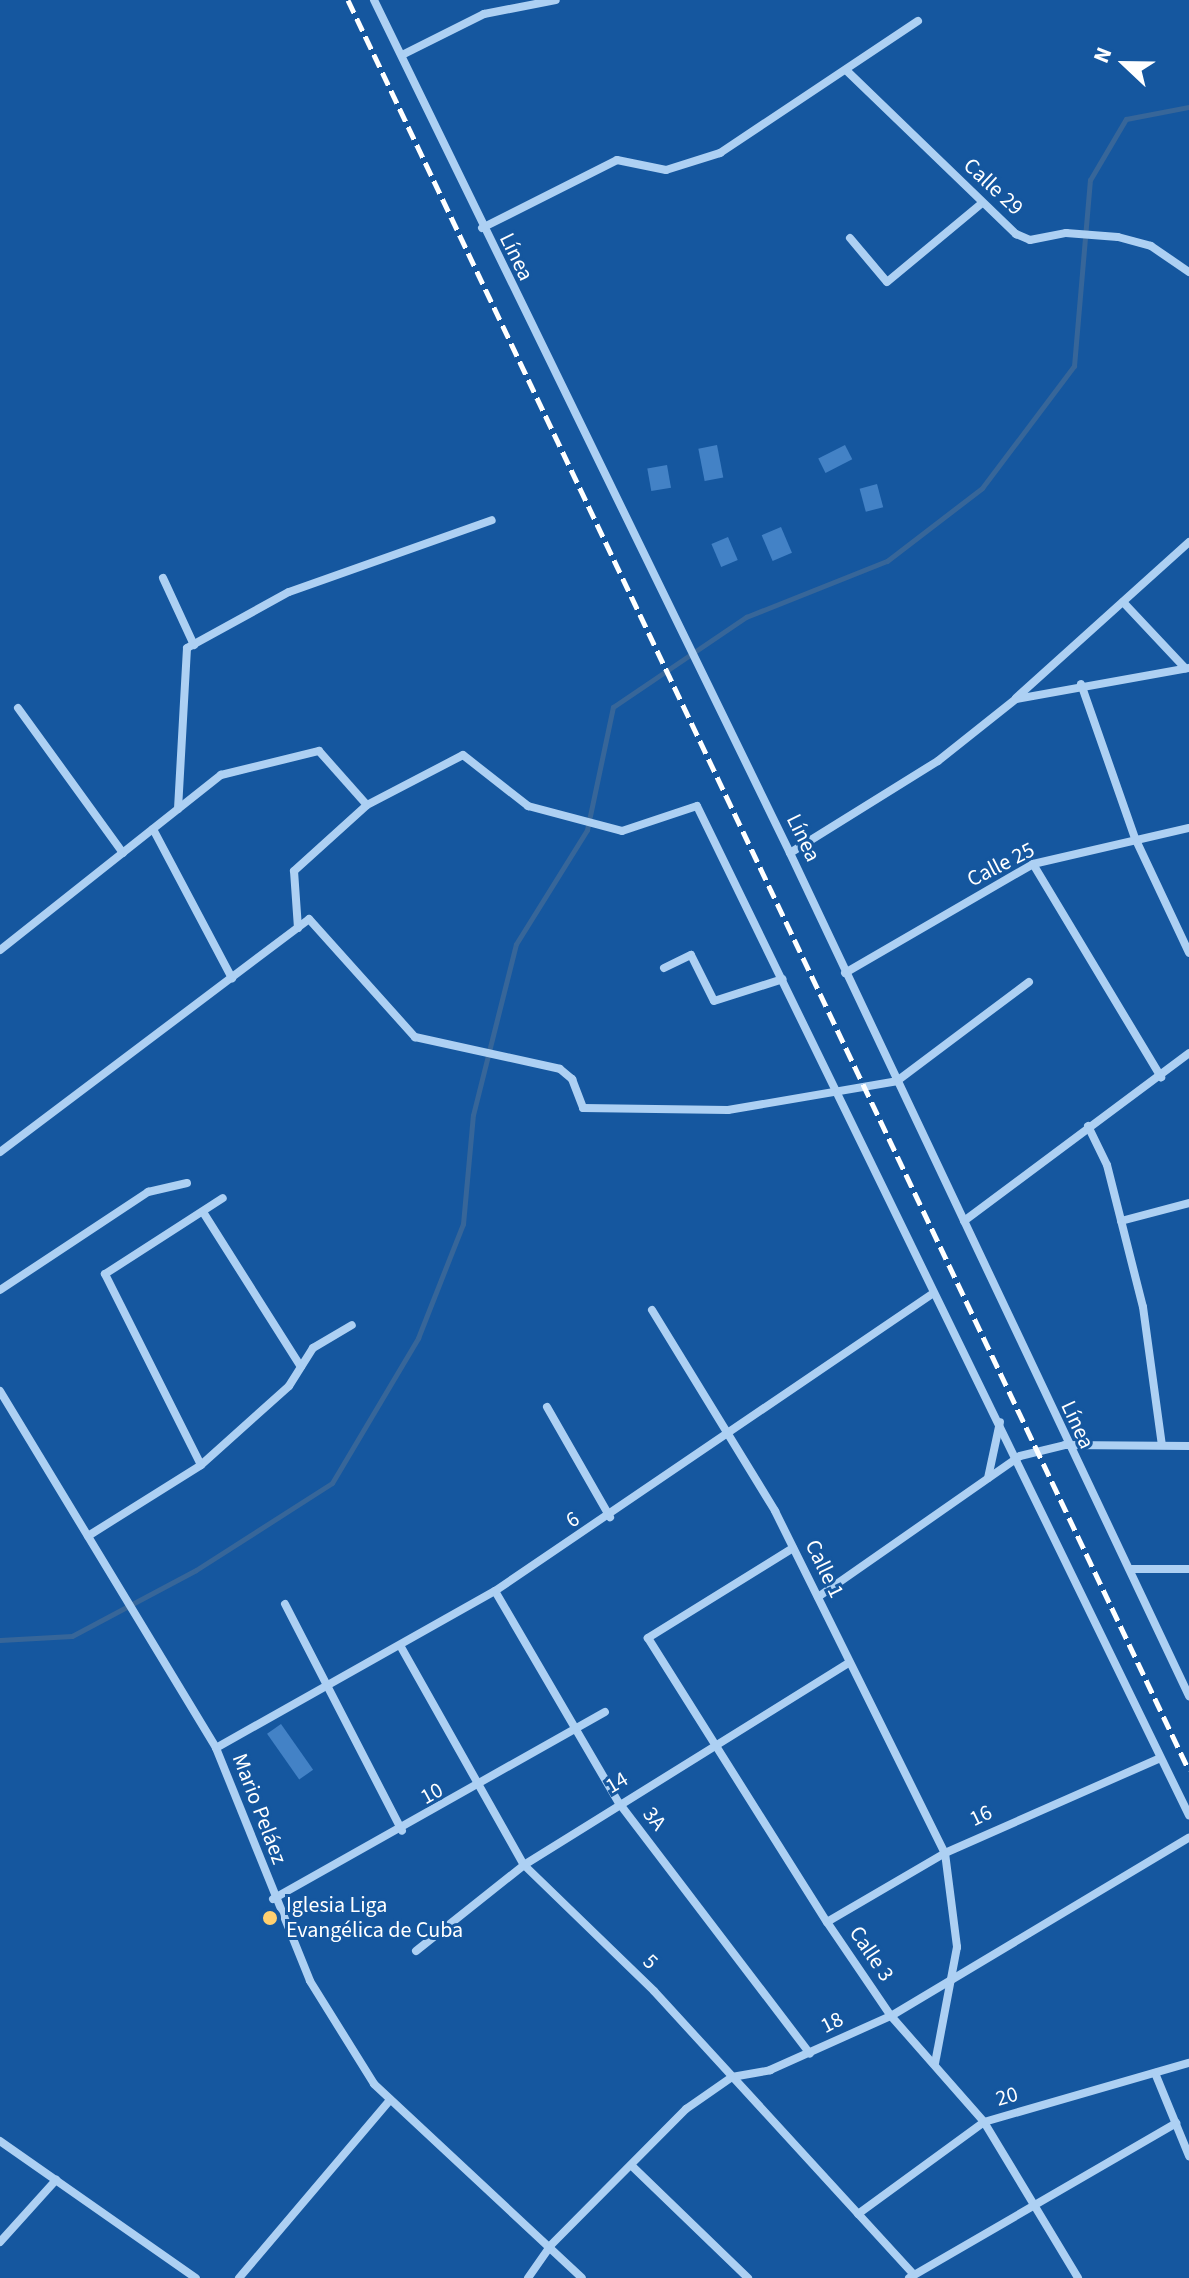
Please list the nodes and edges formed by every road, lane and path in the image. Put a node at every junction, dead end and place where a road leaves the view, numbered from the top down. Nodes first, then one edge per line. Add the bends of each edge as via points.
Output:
1 (374, 0) edge
2 (556, 0) edge
3 (918, 21) dead end
4 (402, 55) junction
5 (847, 71) junction
6 (982, 203) junction
7 (482, 228) junction
8 (850, 238) dead end
9 (1189, 272) edge
10 (492, 520) dead end
11 (1189, 542) edge
12 (163, 578) dead end
13 (1123, 602) junction
14 (194, 645) junction
15 (1187, 668) edge
16 (1081, 684) junction
17 (1016, 699) junction
18 (18, 708) dead end
19 (367, 805) junction
20 (178, 809) junction
21 (1189, 828) edge
22 (153, 829) junction
23 (1135, 838) junction
24 (123, 853) junction
25 (790, 853) junction
26 (1033, 864) junction
27 (298, 928) junction
28 (0, 950) edge
29 (1189, 953) edge
30 (664, 968) dead end
31 (845, 973) junction
32 (232, 978) junction
33 (783, 979) junction
34 (1029, 982) dead end
35 (1189, 1053) edge
36 (1161, 1077) junction
37 (897, 1081) junction
38 (832, 1091) junction
39 (1088, 1126) junction
40 (0, 1152) edge
41 (187, 1183) dead end
42 (223, 1198) dead end
43 (1189, 1203) edge
44 (203, 1212) junction
45 (964, 1221) junction
46 (1121, 1221) junction
47 (0, 1290) edge
48 (932, 1294) junction
49 (652, 1310) dead end
50 (352, 1325) dead end
51 (301, 1367) junction
52 (0, 1391) edge
53 (547, 1407) dead end
54 (1000, 1422) junction
55 (727, 1433) junction
56 (1065, 1445) junction
57 (1162, 1445) junction
58 (1189, 1446) edge
59 (1020, 1456) junction
60 (201, 1465) junction
61 (988, 1479) junction
62 (610, 1517) junction
63 (88, 1536) junction
64 (793, 1548) junction
65 (1131, 1569) junction
66 (1189, 1569) edge
67 (495, 1591) junction
68 (818, 1597) junction
69 (285, 1604) dead end
70 (401, 1647) junction
71 (848, 1663) junction
72 (328, 1685) junction
73 (1189, 1696) edge
74 (605, 1712) dead end
75 (576, 1731) junction
76 (717, 1745) junction
77 (216, 1748) junction
78 (1158, 1759) junction
79 (478, 1789) junction
80 (619, 1803) junction
81 (1189, 1815) edge
82 (402, 1831) junction
83 (1189, 1838) edge
84 (945, 1853) junction
85 (524, 1865) junction
86 (273, 1899) junction
87 (827, 1922) junction
88 (416, 1951) dead end
89 (953, 1977) junction
90 (891, 2016) junction
91 (810, 2054) junction
92 (935, 2063) junction
93 (1189, 2063) edge
94 (1155, 2073) junction
95 (732, 2077) junction
96 (388, 2102) junction
97 (984, 2122) junction
98 (1176, 2123) junction
99 (0, 2141) edge
100 (1189, 2156) edge
101 (633, 2167) junction
102 (56, 2180) junction
103 (1035, 2202) junction
104 (858, 2214) junction
105 (0, 2242) edge
106 (550, 2246) junction
107 (911, 2276) edge
108 (196, 2278) edge
109 (239, 2278) edge
110 (528, 2278) edge
111 (582, 2278) edge
112 (748, 2278) edge
113 (1078, 2278) edge

1 - 4 street, Línea
2 - 4 street via 484,14
3 - 5 street
4 - 7 street, Línea
5 - 6 street, Calle 29
5 - 7 street via 720,153 666,170 617,160
6 - 8 street via 887,282
6 - 9 street, Calle 29 via 1030,240 1066,233 1118,237 1151,246
7 - 25 street, Línea
10 - 14 street via 289,592
11 - 13 street
12 - 14 street
13 - 15 street
13 - 17 street
14 - 20 street via 187,648
15 - 16 street
16 - 17 street
16 - 23 street
17 - 25 street via 938,761
18 - 24 street
19 - 20 street via 319,751 221,775
19 - 27 street via 294,871
19 - 33 street via 463,755 528,806 622,831 697,806
20 - 22 street
21 - 23 street, Calle 25
22 - 24 street
22 - 32 street
23 - 26 street, Calle 25
23 - 29 street
24 - 28 street
25 - 31 street, Línea
26 - 31 street, Calle 25
26 - 36 street
27 - 32 street
27 - 38 street via 309,919 415,1037 560,1069 572,1079 583,1108 728,1110
30 - 33 street via 691,955 714,1001
31 - 37 street, Línea
32 - 40 street
33 - 38 street
34 - 37 street
35 - 36 street
36 - 39 street
37 - 38 street
37 - 45 street, Línea
38 - 48 street
39 - 45 street
39 - 46 street
41 - 47 street via 148,1192
42 - 44 street
43 - 46 street
44 - 51 street
44 - 60 street via 105,1274
45 - 56 street, Línea
46 - 57 street via 1143,1307
48 - 54 street
48 - 55 street, 6
49 - 55 street, Calle 1
50 - 51 street via 313,1348
51 - 60 street
52 - 63 street, Mario Peláez
53 - 62 street
54 - 59 street
54 - 61 street
55 - 62 street, 6
55 - 64 street, Calle 1
56 - 57 street
56 - 59 street
56 - 65 street, Línea
57 - 58 street
59 - 61 street
59 - 78 street
60 - 63 street
61 - 68 street
62 - 67 street, 6
63 - 77 street, Mario Peláez
64 - 68 street, Calle 1
64 - 76 street, Calle 3 via 648,1638
65 - 66 street
65 - 73 street, Línea
67 - 70 street, 6
67 - 75 street, 3A
68 - 71 street, Calle 1
69 - 72 street
70 - 72 street, 6
70 - 79 street, 5
71 - 76 street, 14
71 - 84 street, Calle 1
72 - 77 street, 6
72 - 82 street
74 - 75 street, 10
75 - 79 street, 10
75 - 80 street, 3A
76 - 80 street, 14
76 - 87 street, Calle 3
77 - 86 street, Mario Peláez
78 - 81 street
78 - 84 street, 16
79 - 82 street, 10
79 - 85 street, 5
80 - 85 street, 14
80 - 91 street, 3A
82 - 86 street, 10
83 - 89 street, 18
84 - 87 street, 16
84 - 89 street, Calle 1 via 956,1904
85 - 88 street, 14
85 - 95 street, 5
86 - 96 street, Mario Peláez via 310,1981
87 - 90 street, Calle 3
89 - 90 street, 18
89 - 92 street, Calle 1
90 - 91 street, 18
90 - 92 street, Calle 3
91 - 95 street, 18
92 - 97 street, Calle 3
93 - 94 street, 20
94 - 97 street, 20
94 - 98 street
95 - 101 street, 18 via 686,2109
95 - 104 street, 5
96 - 106 street, Mario Peláez
96 - 109 street
97 - 103 street, Calle 3
97 - 104 street, 20
98 - 100 street
98 - 103 street
99 - 102 street
101 - 106 street, 18
101 - 112 street
102 - 105 street
102 - 108 street
103 - 107 street
103 - 113 street, Calle 3
104 - 107 street, 5
106 - 110 street, 18
106 - 111 street, Mario Peláez

